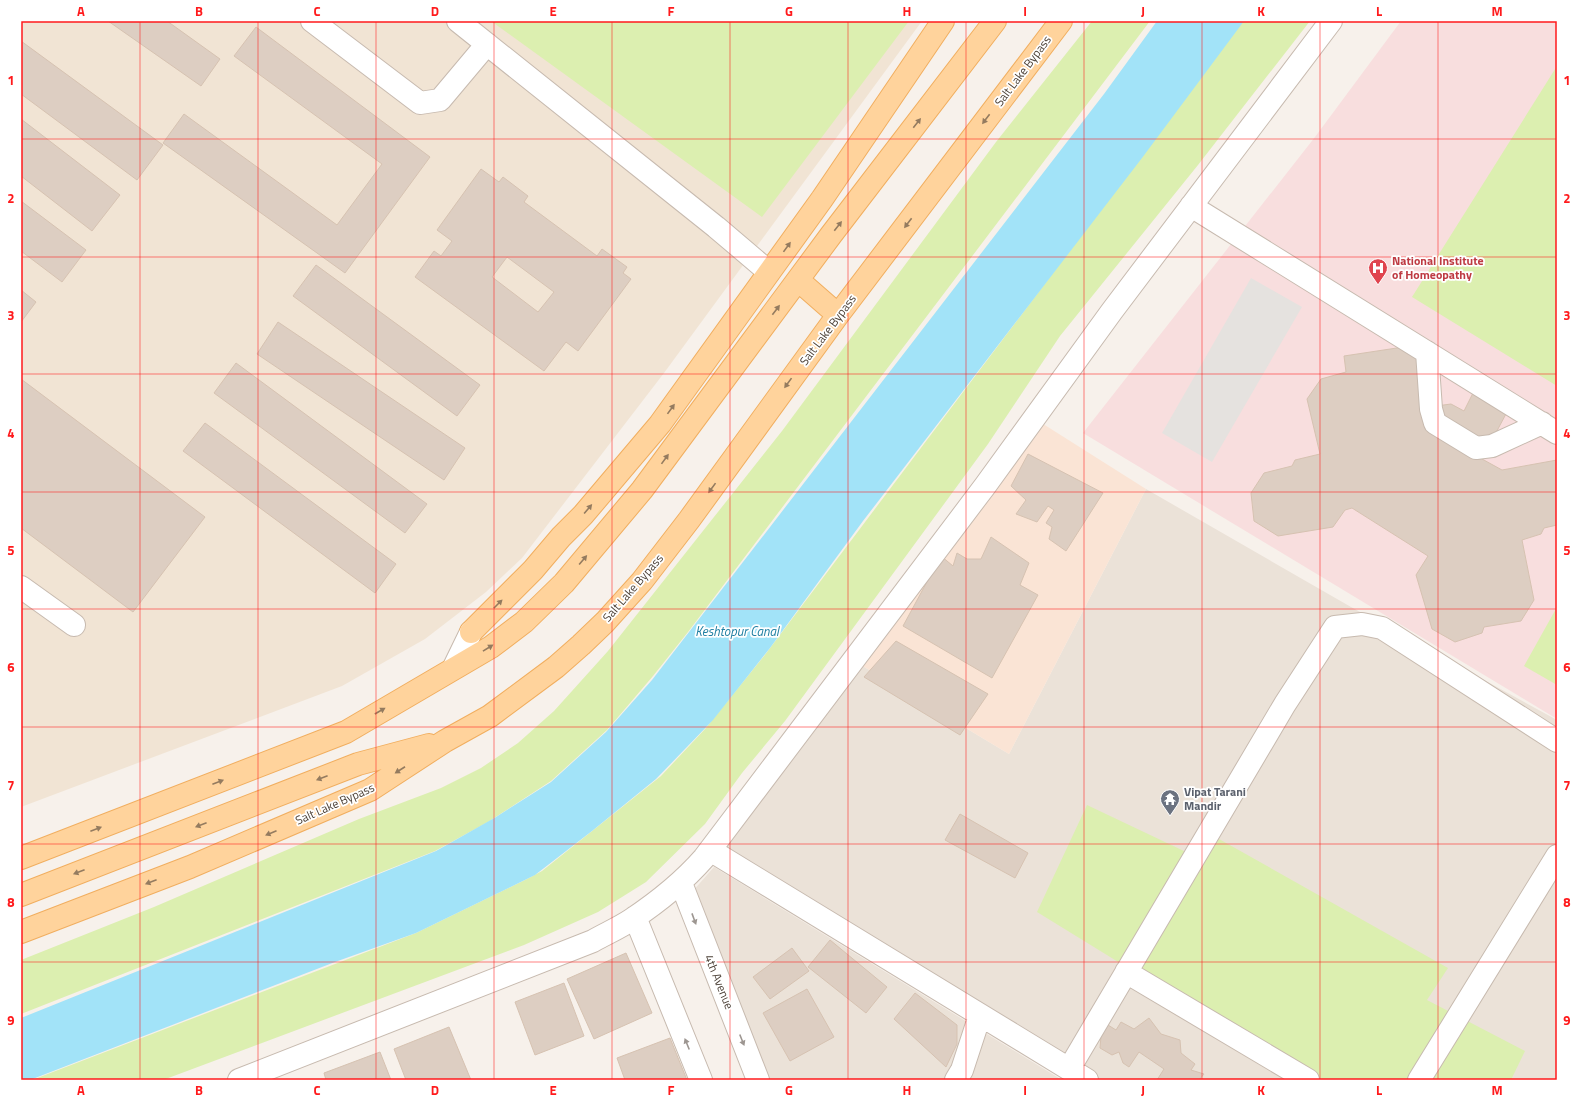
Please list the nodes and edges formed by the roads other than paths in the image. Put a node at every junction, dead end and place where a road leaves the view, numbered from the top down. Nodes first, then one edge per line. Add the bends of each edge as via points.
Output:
1 (312, 21) edge
2 (458, 21) edge
3 (944, 21) edge
4 (995, 21) edge
5 (1061, 21) edge
6 (1331, 21) edge
7 (487, 44) junction
8 (1191, 206) junction
9 (765, 277) junction
10 (798, 280) junction
11 (838, 315) junction
12 (752, 342) junction
13 (1427, 352) junction
14 (1549, 428) edge
15 (21, 586) edge
16 (74, 625) dead end
17 (471, 632) joint
18 (454, 667) junction
19 (445, 741) junction
20 (1557, 741) edge
21 (710, 850) junction
22 (1557, 856) edge
23 (21, 858) edge
24 (681, 883) junction
25 (21, 895) edge
26 (635, 917) junction
27 (21, 932) edge
28 (1126, 972) junction
29 (980, 1015) junction
30 (1078, 1074) edge
31 (239, 1080) edge
32 (701, 1080) edge
33 (758, 1080) edge
34 (956, 1080) edge
35 (1308, 1080) edge
36 (1419, 1080) edge

1 - 7 street via 420,103 440,100
2 - 7 street
9 -> 3 main road via 822,199
10 -> 4 main road
5 -> 11 main road, Salt Lake Bypass
6 - 8 street
7 - 9 street via 716,227
8 - 13 street
8 - 21 street via 985,486
9 - 12 main road
17 -> 9 main road via 583,515 660,424
10 - 11 main road
12 -> 10 main road
11 -> 19 main road, Salt Lake Bypass via 642,582 556,667 490,716
18 -> 12 main road via 490,647 524,622 564,583 642,490
13 - 14 street
13 - 14 street via 1431,409 1435,423 1476,448 1492,446
15 - 16 street
17 - 18 street
23 -> 18 main road via 346,732
19 -> 25 main road via 358,764
19 -> 27 main road, Salt Lake Bypass via 370,790 190,867
20 - 28 street via 1382,628 1362,624 1335,627 1285,704
21 - 24 street
21 - 29 street
22 - 36 street
24 - 26 street
24 -> 33 street, 4th Avenue
26 - 31 street via 593,941
32 -> 26 street
28 - 30 street
28 - 35 street
29 - 30 street
29 - 34 street via 962,1070

